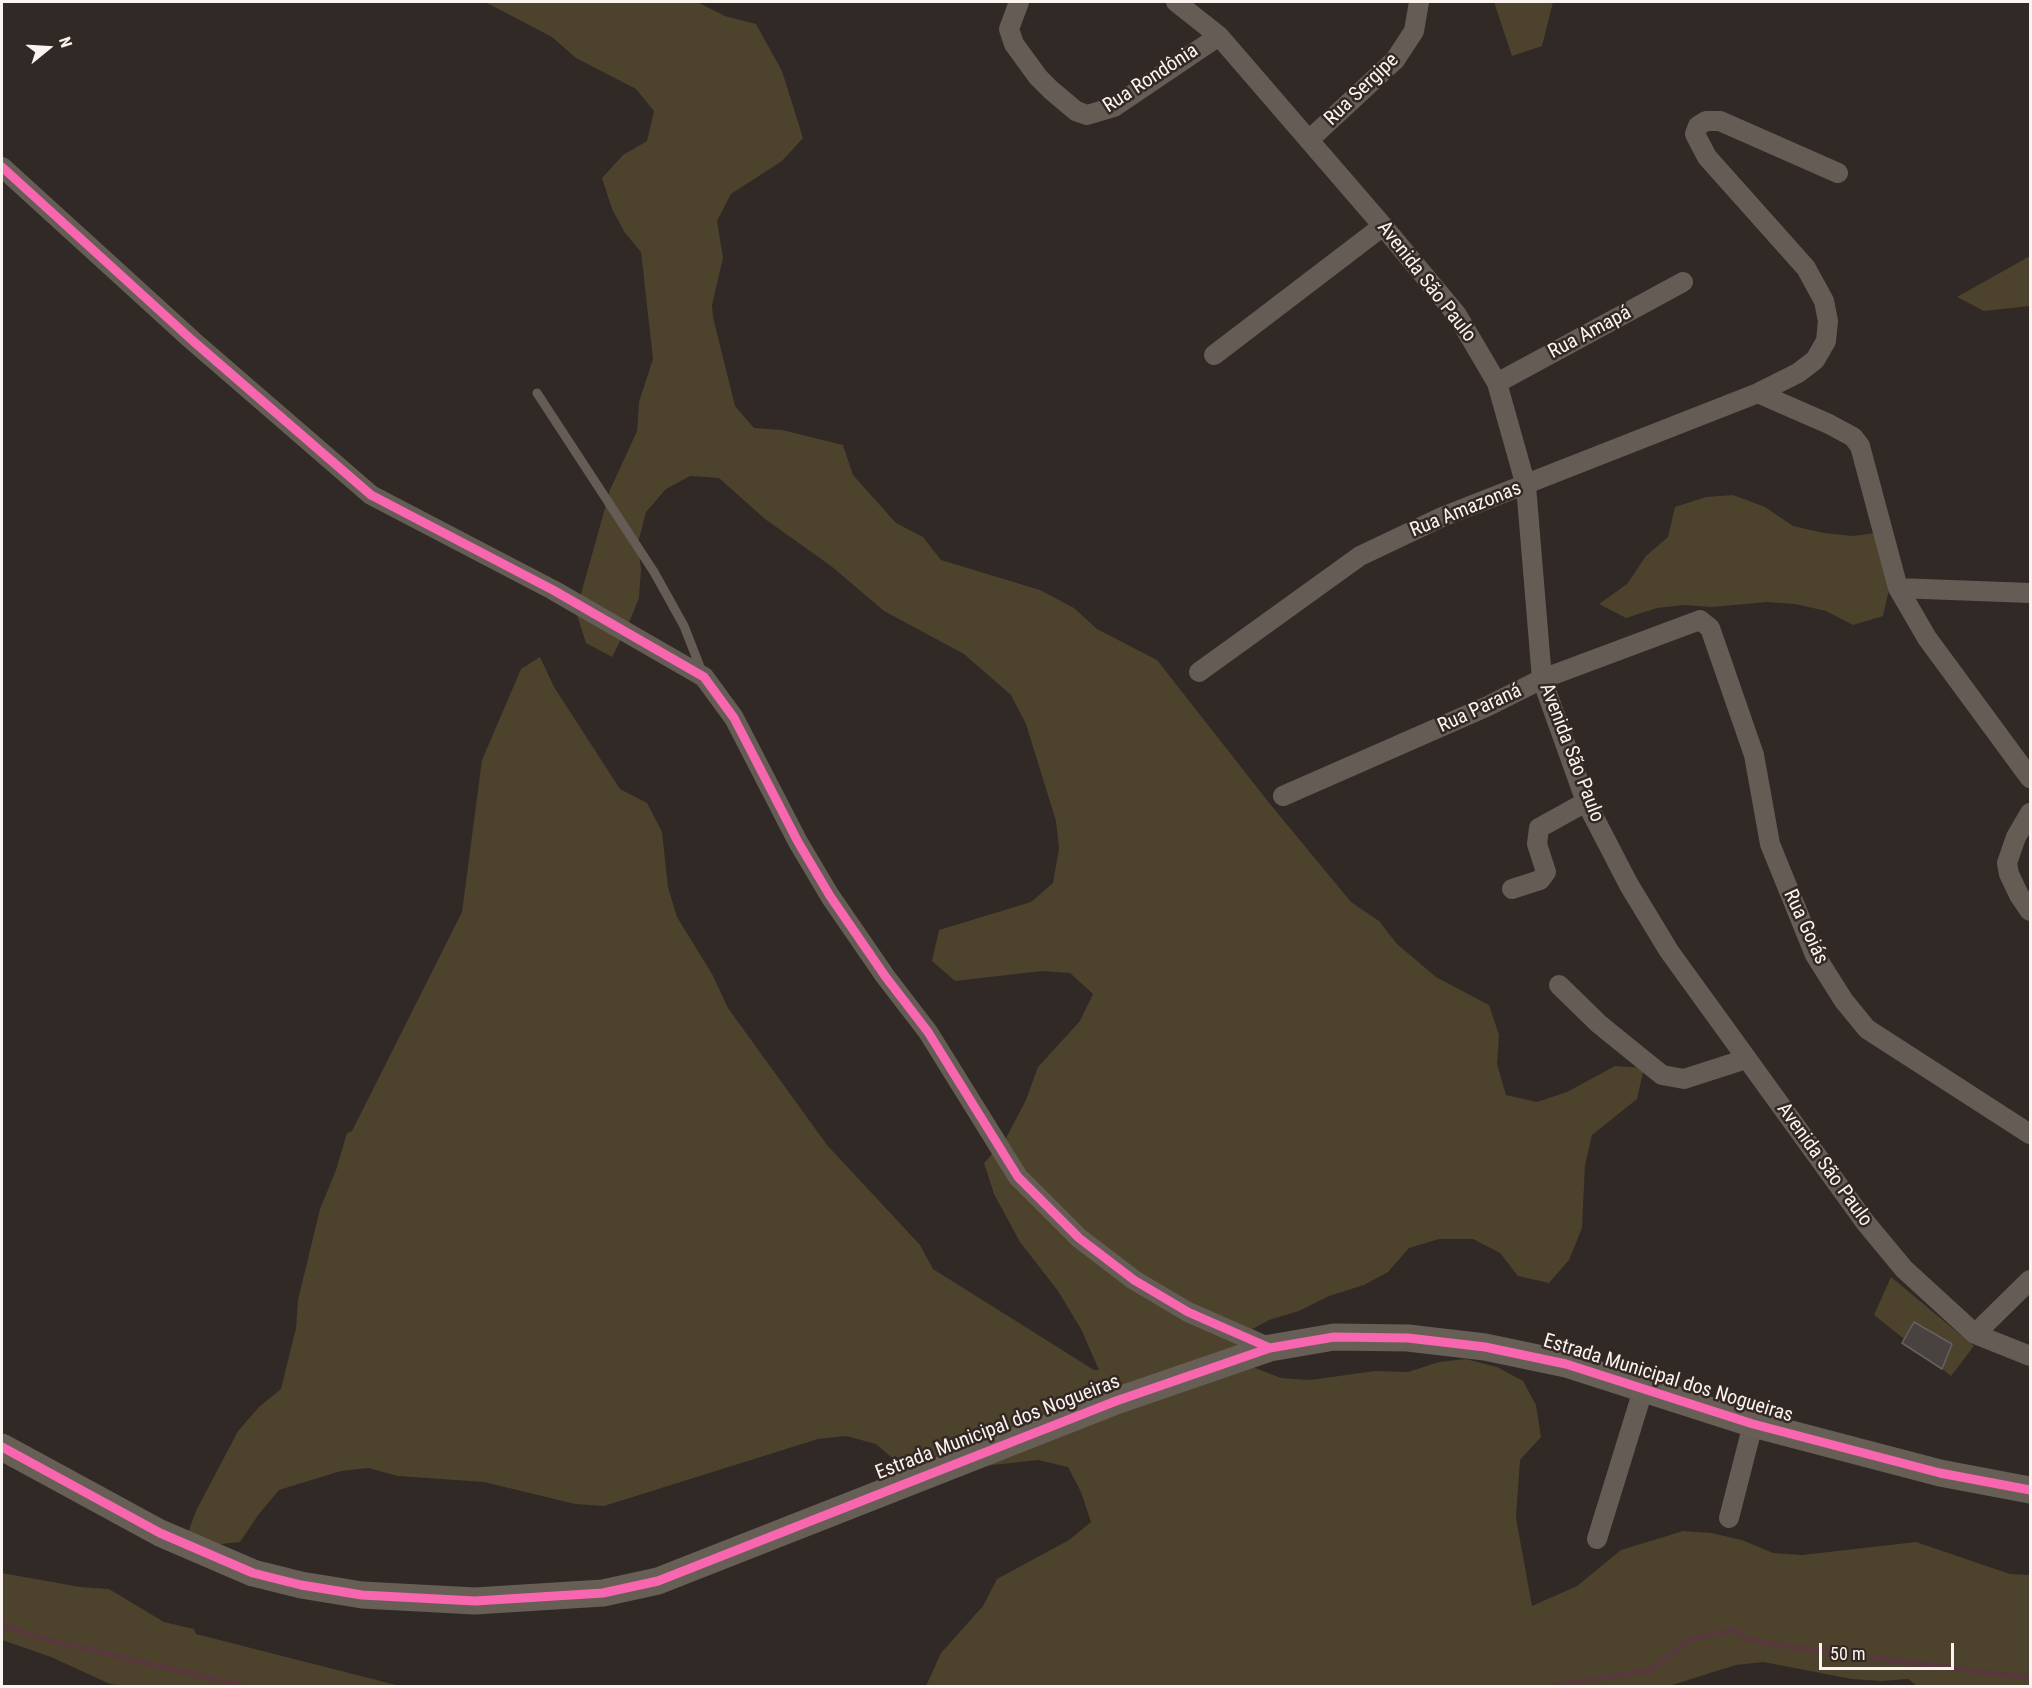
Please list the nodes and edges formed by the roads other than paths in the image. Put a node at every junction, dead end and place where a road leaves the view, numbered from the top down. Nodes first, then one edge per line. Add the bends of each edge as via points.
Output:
1 (1019, 2) edge
2 (1176, 2) edge
3 (1419, 2) edge
4 (1219, 36) junction
5 (1309, 140) junction
6 (2, 167) edge
7 (1838, 173) dead end
8 (1383, 226) junction
9 (1683, 282) dead end
10 (1214, 355) dead end
11 (1497, 383) junction
12 (537, 393) dead end
13 (1758, 393) junction
14 (1526, 486) junction
15 (1898, 588) junction
16 (2031, 593) edge
17 (1710, 628) joint
18 (1199, 672) dead end
19 (704, 677) junction
20 (1542, 680) junction
21 (2031, 778) edge
22 (1282, 796) dead end
23 (1586, 802) junction
24 (2031, 813) edge
25 (1512, 889) dead end
26 (2031, 911) edge
27 (1559, 986) dead end
28 (1746, 1059) junction
29 (2031, 1134) edge
30 (2031, 1280) edge
31 (1975, 1334) junction
32 (1270, 1348) junction
33 (2031, 1356) edge
34 (1643, 1390) junction
35 (1753, 1424) junction
36 (2, 1447) edge
37 (2031, 1490) edge
38 (1729, 1518) dead end
39 (1597, 1539) dead end

1 - 4 street, Rua Rondônia via 1008,29 1014,44 1051,90 1087,115 1114,107
2 - 4 street, Avenida São Paulo
3 - 5 street, Rua Sergipe via 1414,31 1395,60
4 - 5 street, Avenida São Paulo
5 - 8 street, Avenida São Paulo
6 - 19 street via 193,341 371,495 554,590
7 - 13 street, Rua Amazonas via 1720,121 1698,126 1695,134 1707,157 1806,268 1824,301 1826,341 1815,360
8 - 10 street
8 - 11 street, Avenida São Paulo via 1456,315
9 - 11 street, Rua Amapá
11 - 14 street, Avenida São Paulo
12 - 19 lane via 654,572 684,626
13 - 14 street, Rua Amazonas
13 - 15 street via 1829,424 1853,437 1860,446
14 - 18 street, Rua Amazonas via 1442,517 1360,556
14 - 20 street, Avenida São Paulo
15 - 16 street
15 - 21 street via 1927,638
17 - 20 street, Rua Paraná via 1706,622 1694,620
17 - 29 street, Rua Goiás via 1754,755 1770,843 1815,955 1844,1001 1867,1029
19 - 32 street via 734,718 830,896 928,1032 1018,1177 1079,1238 1134,1280 1188,1311
20 - 22 street, Rua Paraná
20 - 23 street, Avenida São Paulo
23 - 25 street via 1539,828 1537,844 1546,872 1540,880
23 - 28 street, Avenida São Paulo via 1669,951
24 - 26 street via 2016,837 2007,863 2019,895
27 - 28 street via 1662,1075 1684,1079
28 - 31 street, Avenida São Paulo via 1904,1269
30 - 31 street
31 - 33 street, Avenida São Paulo
32 - 34 street, Estrada Municipal dos Nogueiras via 1334,1337 1408,1338 1485,1347 1566,1364
32 - 36 street, Estrada Municipal dos Nogueiras via 1116,1401 658,1581 603,1593 546,1598 476,1601 362,1595 253,1573 160,1533
34 - 35 street, Estrada Municipal dos Nogueiras
34 - 39 street
35 - 37 street, Estrada Municipal dos Nogueiras via 1940,1473
35 - 38 street

